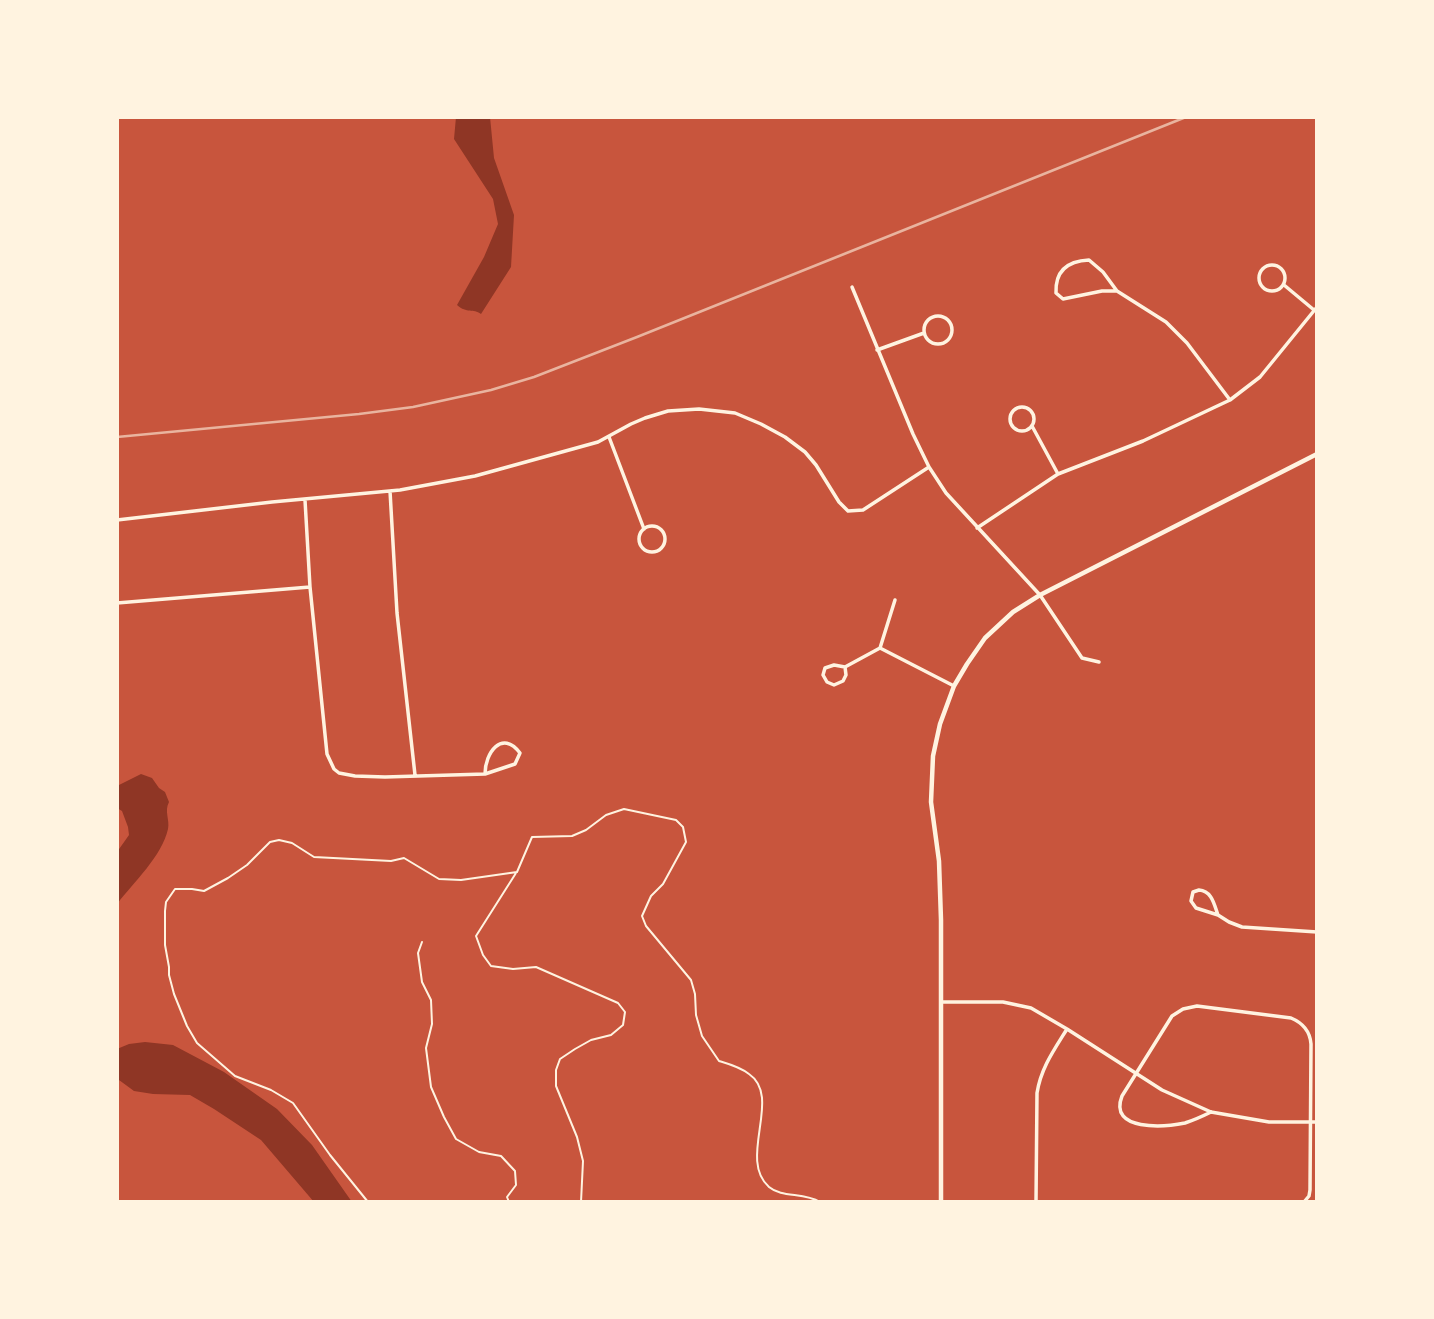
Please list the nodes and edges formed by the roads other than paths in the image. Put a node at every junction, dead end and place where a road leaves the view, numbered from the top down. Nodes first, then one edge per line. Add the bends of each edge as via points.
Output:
1 (1284, 285) junction
2 (852, 288) dead end
3 (1117, 291) junction
4 (1316, 308) edge
5 (924, 333) junction
6 (877, 351) junction
7 (1230, 400) junction
8 (1032, 426) junction
9 (609, 437) junction
10 (1317, 454) edge
11 (929, 467) junction
12 (1058, 474) junction
13 (390, 491) junction
14 (305, 500) junction
15 (117, 520) edge
16 (977, 528) junction
17 (644, 529) junction
18 (310, 587) junction
19 (1040, 594) junction
20 (895, 600) dead end
21 (117, 603) edge
22 (880, 648) junction
23 (1099, 662) dead end
24 (845, 667) junction
25 (954, 686) junction
26 (485, 774) junction
27 (415, 775) junction
28 (1219, 915) junction
29 (1317, 932) edge
30 (942, 1002) junction
31 (1067, 1028) junction
32 (1135, 1074) junction
33 (1211, 1112) junction
34 (1310, 1122) junction
35 (1317, 1122) edge
36 (941, 1202) edge
37 (1037, 1202) edge
38 (1304, 1202) edge

1 - 1 street via 1274,292 1266,290 1259,281 1261,272 1277,266 1286,276
1 - 4 street
2 - 6 street
3 - 3 street via 1089,260 1074,261 1056,282 1056,293 1063,299
3 - 7 street via 1166,322
4 - 7 street via 1260,377
5 - 5 street via 929,341 942,343 950,337 951,328 947,320 935,317 925,324
5 - 6 street
6 - 11 street
7 - 12 street
8 - 8 street via 1035,419 1029,409 1012,413 1014,429 1021,432
8 - 12 street
9 - 11 street via 668,411 735,413 805,452 848,511 863,510
9 - 13 street via 475,476
9 - 17 street
10 - 19 street
11 - 16 street
12 - 16 street
13 - 14 street
13 - 27 street via 397,613
14 - 15 street
14 - 18 street
16 - 19 street
17 - 17 street via 652,526 663,531 666,539 660,550 643,549 639,541
18 - 21 street
18 - 27 street via 329,761 340,773
19 - 23 street via 1082,657
19 - 25 street via 985,638
20 - 22 street
22 - 24 street
22 - 25 street
24 - 24 street via 844,681 827,682 825,668
25 - 30 street via 940,724 931,786 940,875
26 - 26 street via 494,748 505,742 515,746 520,753 515,764
26 - 27 street
28 - 28 street via 1205,890 1192,895 1196,908
28 - 29 street via 1250,929
30 - 31 street via 1014,1003
30 - 36 street
31 - 32 street
31 - 37 street via 1038,1084
32 - 33 street
32 - 33 street via 1120,1104 1131,1123 1181,1124
32 - 34 street via 1172,1016 1183,1009 1196,1006 1291,1018 1311,1037
33 - 34 street via 1269,1122
34 - 35 street
34 - 38 street via 1310,1190

